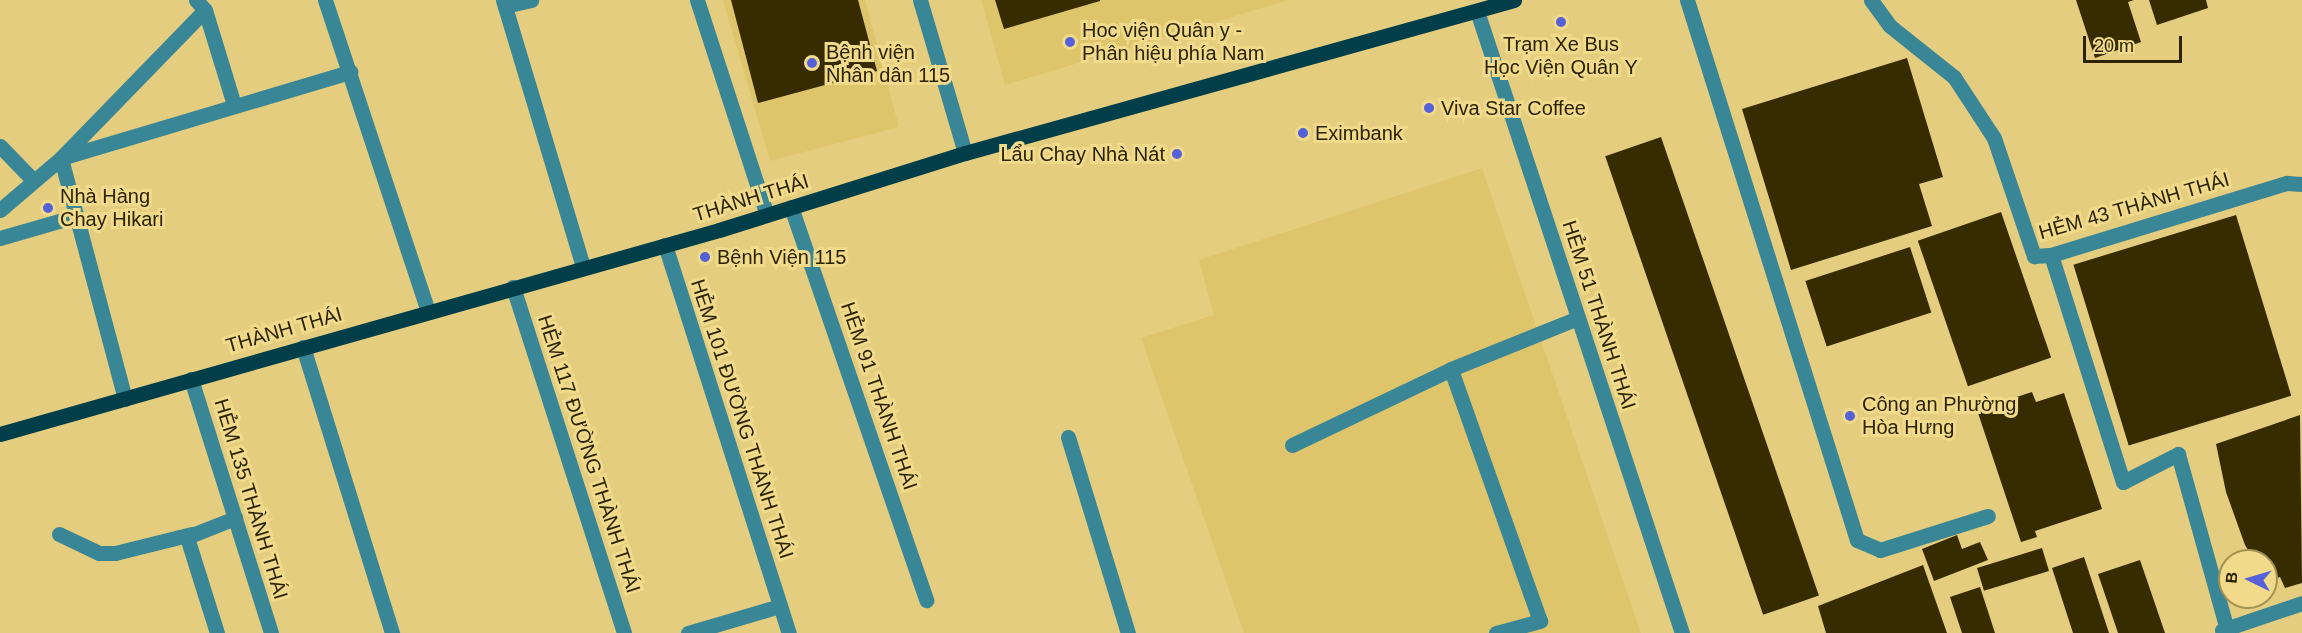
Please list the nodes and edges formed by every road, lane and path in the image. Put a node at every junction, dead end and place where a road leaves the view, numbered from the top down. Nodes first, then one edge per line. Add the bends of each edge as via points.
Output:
1 (325, 0) edge
2 (531, 0) edge
3 (697, 0) edge
4 (920, 0) edge
5 (1514, 0) edge
6 (1687, 0) edge
7 (1871, 0) edge
8 (504, 3) edge
9 (201, 5) edge
10 (1477, 11) junction
11 (350, 72) junction
12 (234, 105) junction
13 (0, 146) edge
14 (965, 153) junction
15 (61, 158) junction
16 (33, 180) junction
17 (2302, 184) edge
18 (791, 207) junction
19 (0, 210) edge
20 (767, 215) junction
21 (76, 216) junction
22 (0, 238) edge
23 (665, 245) junction
24 (2051, 255) junction
25 (583, 267) junction
26 (513, 287) junction
27 (428, 311) junction
28 (1578, 318) junction
29 (303, 347) junction
30 (1451, 369) junction
31 (191, 378) junction
32 (125, 399) junction
33 (0, 434) edge
34 (1068, 437) dead end
35 (1292, 445) dead end
36 (1988, 516) dead end
37 (235, 518) junction
38 (58, 534) dead end
39 (192, 534) junction
40 (926, 600) dead end
41 (2302, 603) edge
42 (780, 606) junction
43 (217, 633) edge
44 (271, 633) edge
45 (392, 633) edge
46 (624, 633) edge
47 (688, 633) edge
48 (789, 633) edge
49 (1128, 633) edge
50 (1496, 633) edge
51 (1682, 633) edge

1 - 11 street
2 - 8 street
3 - 20 street
4 - 14 street
5 - 10 main road, THÀNH THÁI
6 - 36 street via 1857,540 1880,550
7 - 24 street, HẺM 43 THÀNH THÁI via 1890,26 1954,77 1994,138 2034,256
8 - 25 street
9 - 12 street
9 - 15 street
10 - 14 main road, THÀNH THÁI
10 - 28 street, HẺM 51 THÀNH THÁI
11 - 12 street
11 - 27 street
12 - 15 street
13 - 16 street
14 - 18 main road, THÀNH THÁI
15 - 16 street
15 - 21 street
16 - 19 street
17 - 24 street, HẺM 43 THÀNH THÁI via 2287,183
18 - 20 main road, THÀNH THÁI
18 - 40 street, HẺM 91 THÀNH THÁI
20 - 23 main road, THÀNH THÁI
21 - 22 street
21 - 32 street
23 - 25 main road, THÀNH THÁI
23 - 42 street, HẺM 101 ĐƯỜNG THÀNH THÁI
24 - 41 street via 2123,482 2178,454 2225,629
25 - 26 main road, THÀNH THÁI
26 - 27 main road, THÀNH THÁI
26 - 46 street, HẺM 117 ĐƯỜNG THÀNH THÁI
27 - 29 main road, THÀNH THÁI
28 - 30 street
28 - 51 street, HẺM 51 THÀNH THÁI
29 - 31 main road, THÀNH THÁI
29 - 45 street
30 - 35 street
30 - 50 street via 1540,621
31 - 32 main road, THÀNH THÁI
31 - 37 street, HẺM 135 THÀNH THÁI
32 - 33 main road, THÀNH THÁI
34 - 49 street
37 - 39 street
37 - 44 street, HẺM 135 THÀNH THÁI
38 - 39 street via 99,553 115,553
39 - 43 street via 187,543
42 - 47 street
42 - 48 street, HẺM 101 ĐƯỜNG THÀNH THÁI

